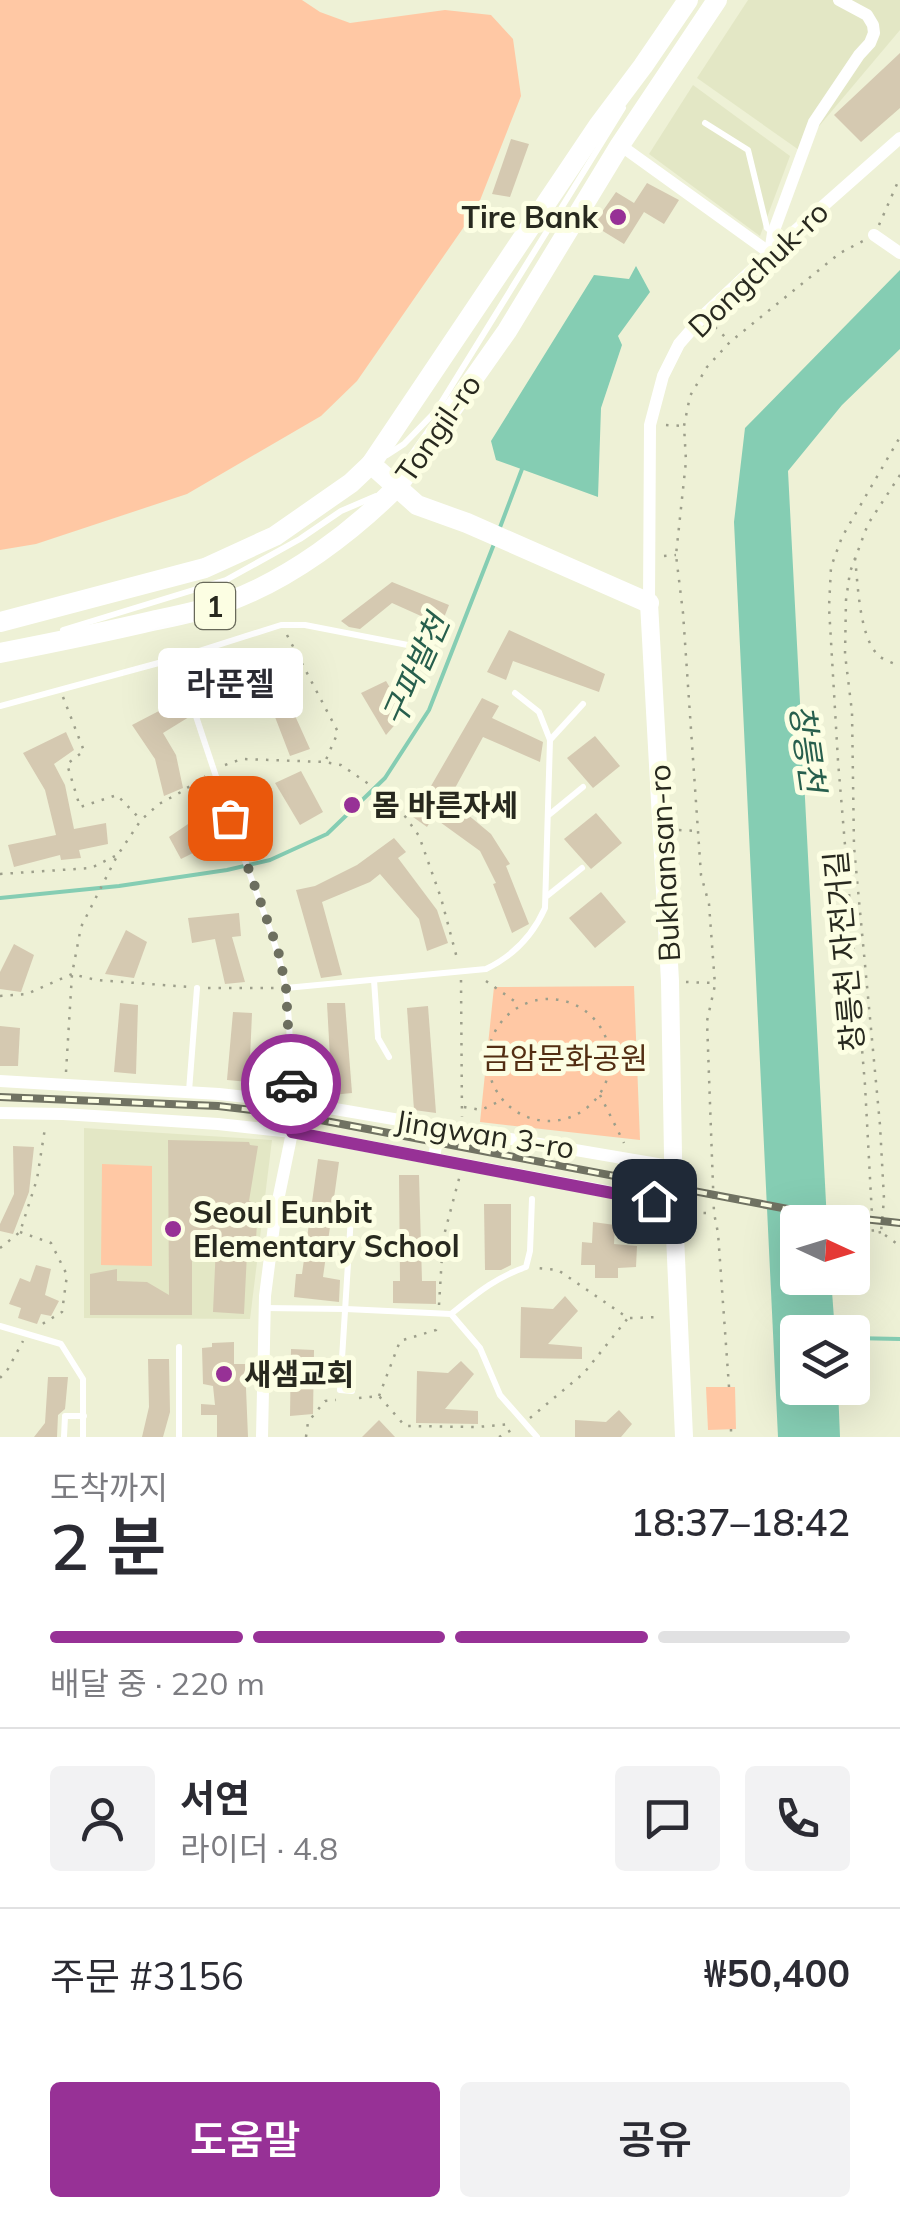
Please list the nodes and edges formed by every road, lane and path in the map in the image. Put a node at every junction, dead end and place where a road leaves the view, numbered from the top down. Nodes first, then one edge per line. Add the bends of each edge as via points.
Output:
1 (688, 0) edge
2 (716, 0) edge
3 (839, 0) edge
4 (705, 124) dead end
5 (900, 138) edge
6 (620, 145) junction
7 (900, 182) edge
8 (773, 233) junction
9 (880, 239) junction
10 (770, 252) junction
11 (900, 253) edge
12 (715, 328) dead end
13 (730, 342) junction
14 (662, 425) dead end
15 (684, 426) junction
16 (900, 436) edge
17 (371, 464) junction
18 (900, 475) edge
19 (398, 486) junction
20 (676, 555) junction
21 (664, 556) dead end
22 (855, 557) junction
23 (649, 603) junction
24 (0, 622) edge
25 (281, 624) junction
26 (418, 646) dead end
27 (0, 651) edge
28 (178, 658) junction
29 (900, 666) edge
30 (60, 691) junction
31 (516, 694) dead end
32 (583, 704) dead end
33 (0, 706) edge
34 (550, 740) junction
35 (325, 762) dead end
36 (364, 780) dead end
37 (583, 786) dead end
38 (549, 814) junction
39 (142, 820) dead end
40 (678, 830) dead end
41 (698, 832) junction
42 (116, 856) dead end
43 (582, 868) dead end
44 (0, 874) edge
45 (106, 877) dead end
46 (546, 897) junction
47 (473, 970) junction
48 (461, 972) junction
49 (72, 974) junction
50 (374, 980) junction
51 (686, 982) dead end
52 (715, 983) junction
53 (196, 988) junction
54 (286, 988) junction
55 (0, 996) edge
56 (520, 1006) junction
57 (389, 1057) dead end
58 (66, 1076) dead end
59 (0, 1081) edge
60 (189, 1092) junction
61 (600, 1095) junction
62 (502, 1100) junction
63 (294, 1102) junction
64 (462, 1107) junction
65 (0, 1112) edge
66 (46, 1122) dead end
67 (463, 1124) dead end
68 (439, 1127) junction
69 (292, 1132) junction
70 (624, 1143) dead end
71 (434, 1158) junction
72 (675, 1166) junction
73 (460, 1171) dead end
74 (532, 1199) dead end
75 (674, 1204) junction
76 (714, 1212) junction
77 (693, 1213) dead end
78 (351, 1216) dead end
79 (20, 1232) junction
80 (880, 1232) junction
81 (900, 1246) edge
82 (0, 1248) edge
83 (526, 1267) junction
84 (264, 1308) junction
85 (346, 1309) junction
86 (438, 1314) junction
87 (451, 1314) junction
88 (660, 1317) dead end
89 (628, 1318) junction
90 (0, 1326) edge
91 (27, 1334) junction
92 (178, 1347) dead end
93 (0, 1378) edge
94 (729, 1387) dead end
95 (352, 1395) joint
96 (379, 1396) junction
97 (338, 1400) dead end
98 (84, 1416) junction
99 (524, 1423) junction
100 (731, 1429) dead end
101 (64, 1437) edge
102 (83, 1437) edge
103 (180, 1437) edge
104 (262, 1437) edge
105 (306, 1437) edge
106 (499, 1437) edge
107 (536, 1437) edge
108 (684, 1437) edge
109 (732, 1437) edge

1 - 17 main road, Tongil-ro / 1
2 - 6 main road, Tongil-ro / 1
3 - 8 street via 867,16 874,33 814,122
4 - 8 lane via 748,150
5 - 10 street, Dongchuk-ro
6 - 10 street
6 - 19 main road, Tongil-ro / 1 via 507,331
7 - 9 path
8 - 10 street
9 - 11 street
9 - 13 path via 840,253
10 - 23 street, Dongchuk-ro via 705,314 663,376 650,425
12 - 13 path
13 - 15 path via 690,396
14 - 15 path
15 - 20 path
16 - 80 path via 842,537 831,567 829,607 872,1234
17 - 19 main road
17 - 24 main road, Tongil-ro / 1 via 275,536 205,568
18 - 22 path, 창릉천 자전거길
19 - 23 main road via 418,504
19 - 27 main road, Tongil-ro / 1 via 324,549 228,602
20 - 21 path
20 - 41 path
22 - 29 path via 867,634 876,654
22 - 80 path, 창릉천 자전거길 via 845,654 854,848 880,1125
23 - 72 main road, Bukhansan-ro
25 - 26 lane
25 - 28 lane
25 - 35 path via 338,732
28 - 30 lane
28 - 54 lane
30 - 33 lane
30 - 39 path via 84,751 67,764 80,807 117,796
31 - 34 lane via 539,712
32 - 34 lane
34 - 38 lane
36 - 48 path via 394,802 419,836
37 - 38 lane
38 - 46 lane
40 - 41 path
41 - 52 path
42 - 44 path via 91,868
43 - 46 lane
45 - 49 path via 81,927
46 - 47 lane via 538,925 508,958
47 - 48 lane
47 - 56 path
48 - 50 lane
48 - 64 path
49 - 53 path
49 - 55 path via 28,994
49 - 58 path
50 - 54 lane
50 - 57 lane via 378,1038
51 - 52 path
52 - 76 path via 707,1021
53 - 54 path
53 - 60 lane
54 - 63 lane
56 - 61 path via 555,998 588,1012 601,1026 611,1060
56 - 62 path via 506,1016 489,1048 488,1067
59 - 60 street, Jingwan 3-ro
60 - 63 street, Jingwan 3-ro
61 - 62 path via 588,1109 552,1122 534,1120
61 - 70 path
62 - 64 path via 481,1110
63 - 68 street, Jingwan 3-ro
63 - 69 street
64 - 67 path
65 - 69 street, Jingwan 3-ro
66 - 79 path
68 - 71 street
68 - 72 street, Jingwan 3-ro
69 - 71 street, Jingwan 3-ro
69 - 84 street
71 - 75 street, Jingwan 3-ro
72 - 75 main road, Bukhansan-ro
73 - 86 path via 444,1239
74 - 83 lane
75 - 108 main road, Bukhansan-ro
76 - 77 path
76 - 94 path
78 - 85 lane
79 - 82 path
79 - 91 path via 52,1242 67,1275 62,1312
80 - 81 path
83 - 87 lane via 486,1286
83 - 89 path via 558,1270
84 - 85 lane
84 - 104 street
85 - 86 lane
85 - 95 lane via 340,1390
86 - 87 lane
86 - 96 path via 436,1330 400,1341
87 - 99 lane via 480,1348 500,1395
88 - 89 path
89 - 99 path via 584,1372
90 - 91 lane
91 - 93 path
91 - 98 lane via 60,1344 83,1379
92 - 103 lane
95 - 96 path
96 - 99 path via 405,1426
97 - 105 path via 324,1401
98 - 101 lane via 65,1416
98 - 102 lane
99 - 106 path
99 - 107 lane
100 - 109 path

